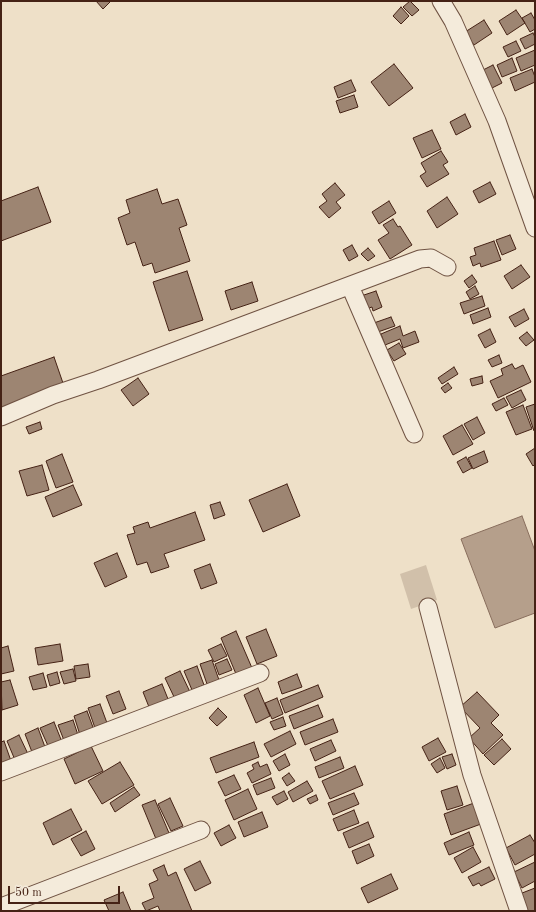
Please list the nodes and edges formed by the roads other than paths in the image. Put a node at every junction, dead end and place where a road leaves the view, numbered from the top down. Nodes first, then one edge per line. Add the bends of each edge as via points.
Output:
1 (441, 1) edge
2 (535, 228) edge
3 (447, 267) dead end
4 (350, 286) junction
5 (1, 417) edge
6 (414, 434) dead end
7 (428, 607) dead end
8 (260, 673) dead end
9 (1, 772) edge
10 (201, 830) dead end
11 (1, 908) edge
12 (519, 911) edge

1 - 2 street via 453,21 497,121
3 - 4 street via 431,258 420,259
4 - 5 street via 52,395
4 - 6 street
7 - 12 street via 472,774
8 - 9 street
10 - 11 street

